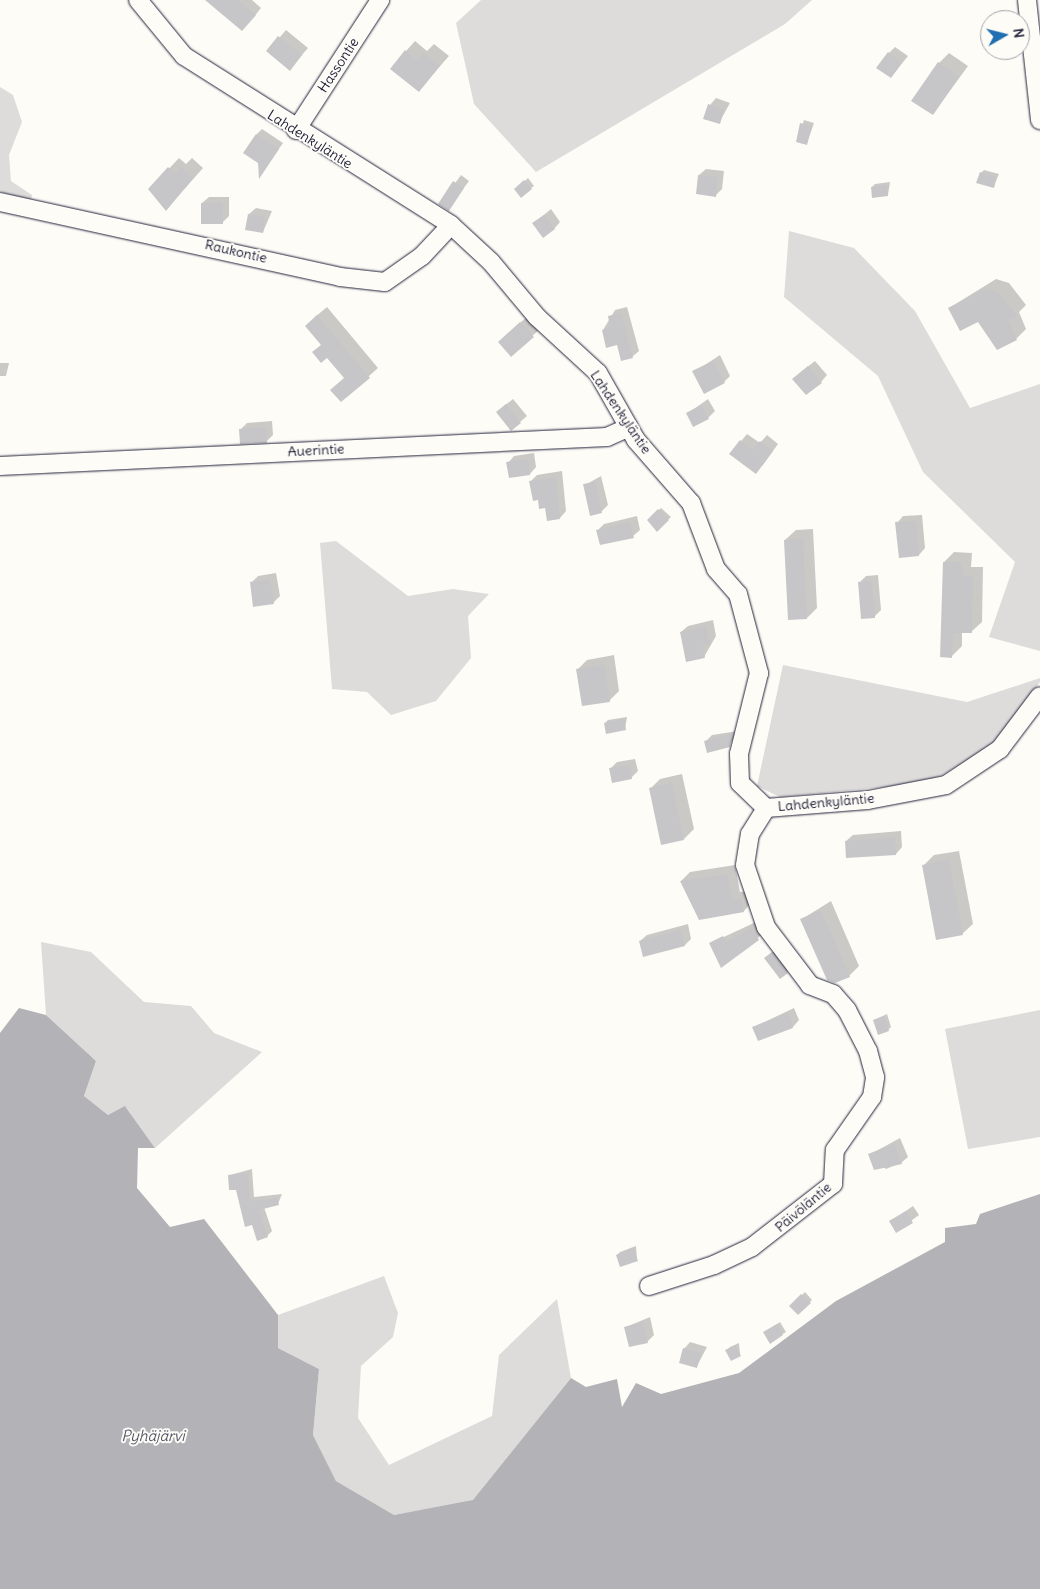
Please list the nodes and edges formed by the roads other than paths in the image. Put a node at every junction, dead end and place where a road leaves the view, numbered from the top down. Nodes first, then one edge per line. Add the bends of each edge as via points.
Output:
1 (138, 0) edge
2 (380, 0) edge
3 (1027, 0) edge
4 (1040, 120) edge
5 (296, 130) junction
6 (0, 202) edge
7 (451, 225) junction
8 (629, 427) junction
9 (0, 466) edge
10 (1040, 696) edge
11 (766, 808) junction
12 (649, 1286) dead end

1 - 5 street, Lahdenkyläntie via 184,56
2 - 5 street, Hassontie
3 - 4 street
5 - 7 street, Lahdenkyläntie
6 - 7 street, Raukontie via 340,277 385,282 422,256
7 - 8 street, Lahdenkyläntie via 491,262 537,317 598,373
8 - 9 street, Auerintie via 608,437
8 - 11 street, Lahdenkyläntie via 690,503 716,569 738,594 759,673 739,754 740,783
10 - 11 street, Lahdenkyläntie via 1000,749 946,785 868,800
11 - 12 street, Päivöläntie via 750,834 745,866 766,927 810,985 833,994 847,1010 868,1051 875,1077 872,1097 835,1150 832,1184 752,1247 714,1265

